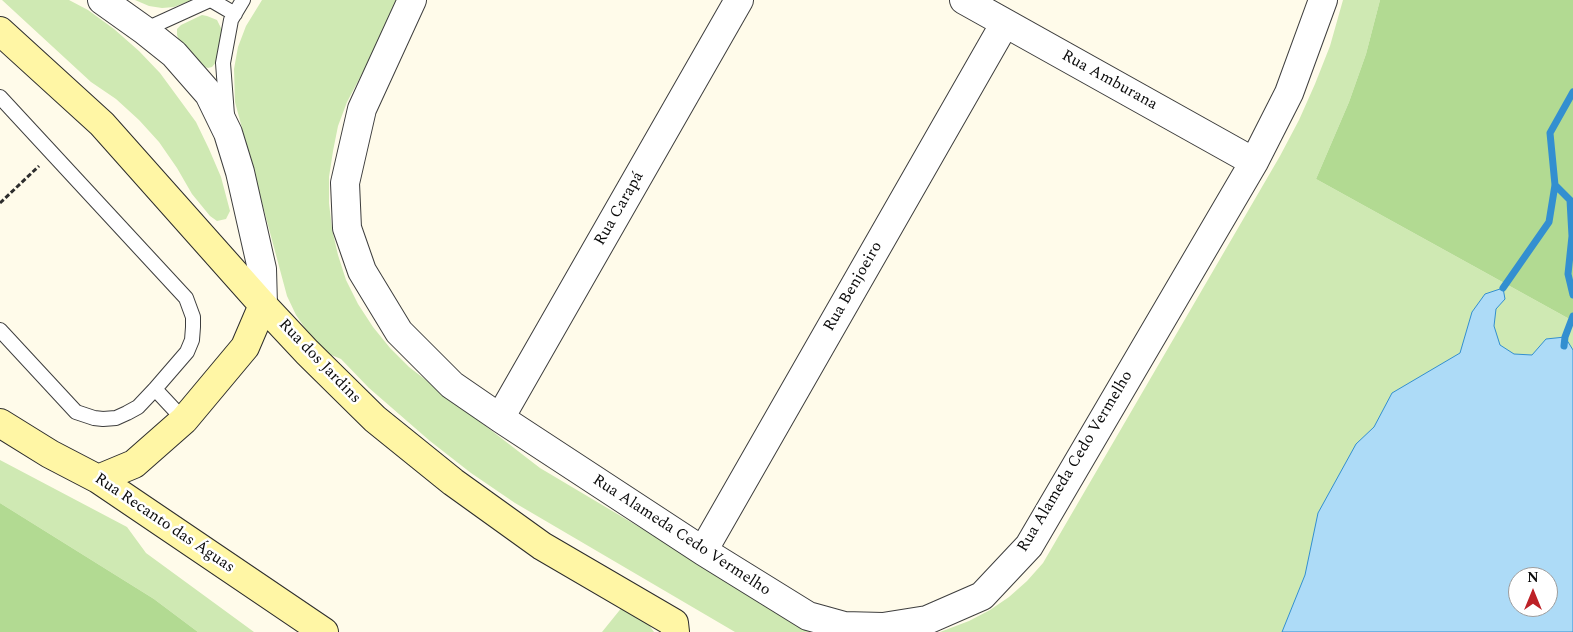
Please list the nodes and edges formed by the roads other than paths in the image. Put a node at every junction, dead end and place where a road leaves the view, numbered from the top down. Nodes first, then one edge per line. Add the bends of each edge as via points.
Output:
1 (211, 0) edge
2 (243, 0) edge
3 (412, 0) edge
4 (740, 0) edge
5 (964, 0) edge
6 (1323, 0) edge
7 (105, 1) edge
8 (235, 14) junction
9 (1005, 23) junction
10 (144, 30) junction
11 (0, 31) edge
12 (0, 97) edge
13 (228, 133) junction
14 (1254, 162) junction
15 (263, 306) junction
16 (0, 330) edge
17 (155, 389) junction
18 (500, 418) junction
19 (184, 420) junction
20 (0, 423) edge
21 (98, 479) junction
22 (703, 551) junction
23 (679, 629) edge
24 (324, 632) edge

1 - 8 lane
1 - 10 lane
2 - 8 lane
3 - 18 street, Rua Alameda Cedo Vermelho via 362,109 344,183 348,228 362,271 399,332 452,385
4 - 18 street, Rua Carapá
5 - 9 street, Rua Amburana
6 - 14 street, Rua Alameda Cedo Vermelho via 1289,93
7 - 10 street
8 - 13 lane via 223,63
9 - 14 street, Rua Amburana
9 - 22 street, Rua Benjoeiro
10 - 13 street via 174,54 209,94
11 - 15 street, Rua dos Jardins via 102,124
12 - 17 lane via 186,298 193,326 192,340 187,352
13 - 15 street via 262,269
14 - 22 street, Rua Alameda Cedo Vermelho via 1029,546 982,596 927,620 883,627 844,626 808,616
15 - 19 street via 245,347
15 - 23 street, Rua dos Jardins via 374,419 453,482 542,546
16 - 17 lane via 76,412 85,416 104,419 127,414
17 - 19 lane
18 - 22 street, Rua Alameda Cedo Vermelho
19 - 21 street via 134,464
20 - 21 street, Rua Recanto das Águas
21 - 24 street, Rua Recanto das Águas

